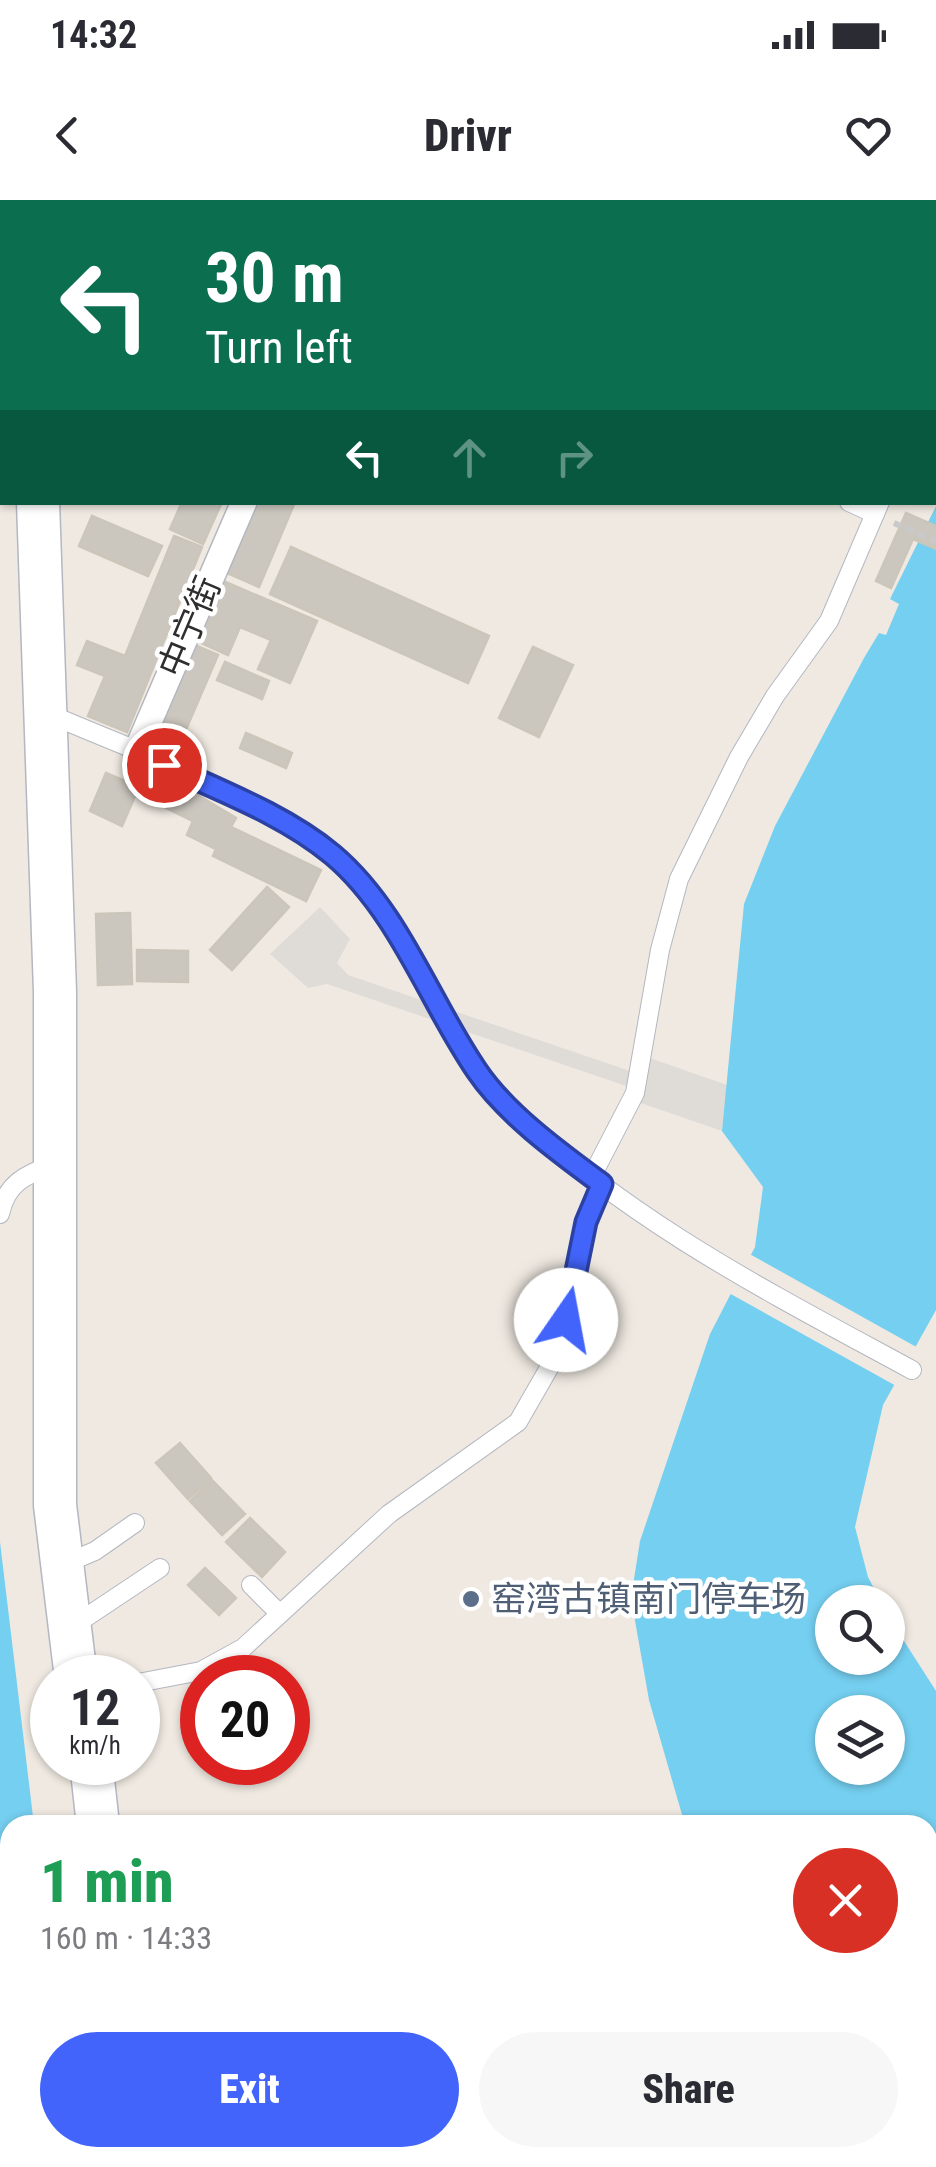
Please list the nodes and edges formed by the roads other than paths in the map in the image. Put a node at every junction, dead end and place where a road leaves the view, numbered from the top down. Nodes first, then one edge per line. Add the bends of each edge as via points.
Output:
1 (38, 505) edge
2 (243, 505) edge
3 (877, 508) edge
4 (42, 710) junction
5 (136, 752) junction
6 (56, 1163) junction
7 (597, 1180) junction
8 (0, 1214) edge
9 (912, 1370) dead end
10 (135, 1524) dead end
11 (62, 1565) junction
12 (160, 1568) dead end
13 (251, 1585) dead end
14 (279, 1613) junction
15 (70, 1628) junction
16 (73, 1655) edge
17 (160, 1678) edge
18 (94, 1785) edge
19 (97, 1815) edge

1 - 4 street
2 - 5 street, 中宁街
3 - 7 lane via 829,621 748,742 679,880 635,1093
4 - 5 lane
4 - 6 street
5 - 7 lane via 288,824 333,856 380,908 480,1075
6 - 8 lane via 21,1177
6 - 11 street via 54,1505
7 - 9 lane via 730,1271
7 - 14 lane via 553,1361 518,1422 389,1514
10 - 11 lane
11 - 15 street
12 - 15 lane
13 - 14 lane
14 - 17 lane via 220,1663
15 - 16 street
18 - 19 street

